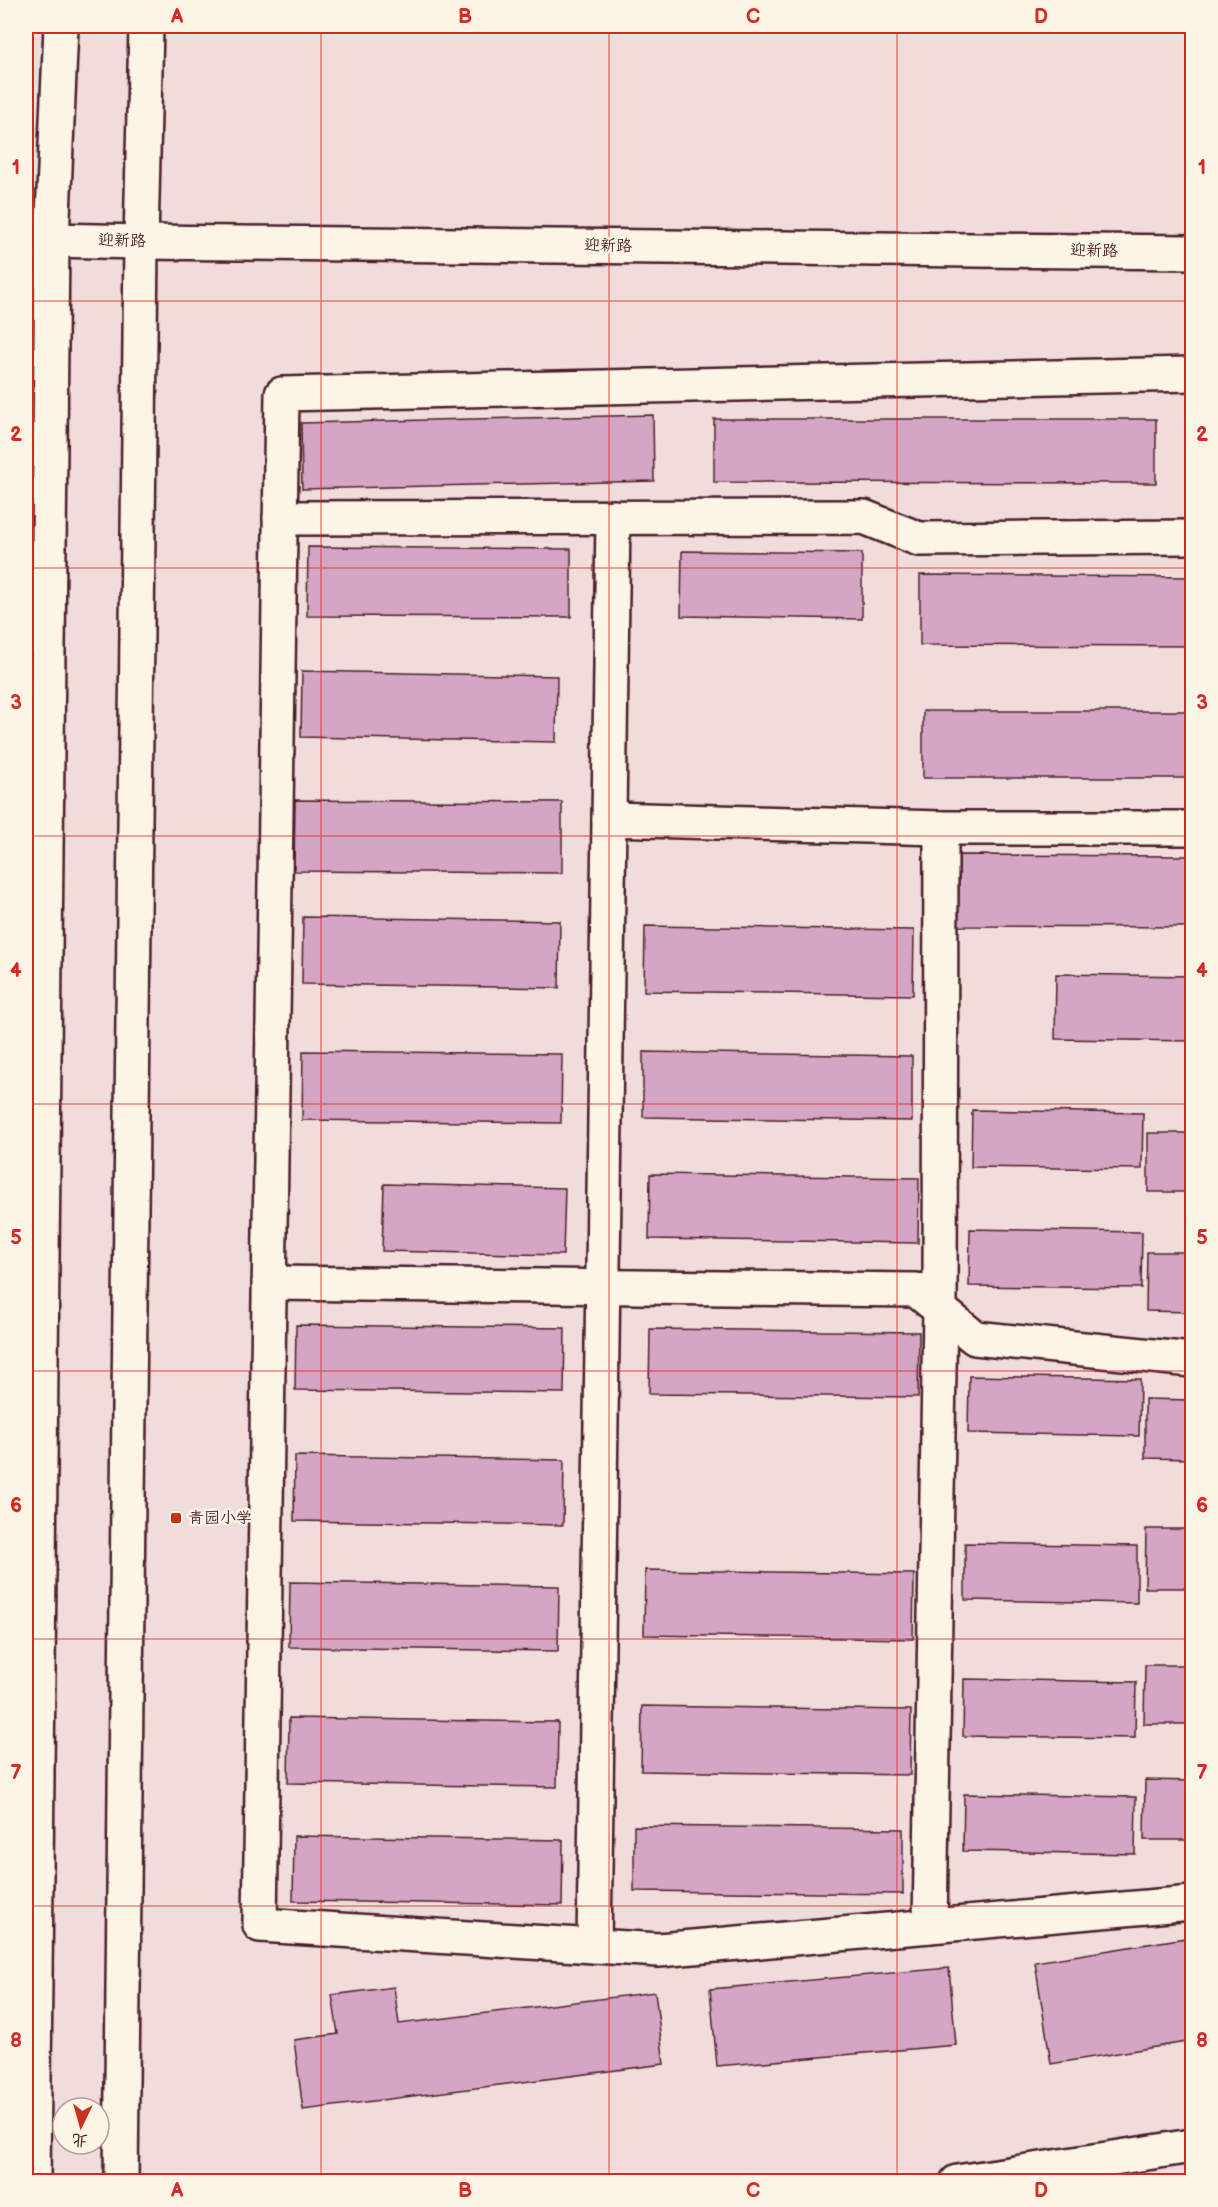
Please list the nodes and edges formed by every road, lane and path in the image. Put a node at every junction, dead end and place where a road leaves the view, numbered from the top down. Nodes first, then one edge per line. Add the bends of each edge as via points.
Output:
1 (61, 26) edge
2 (146, 26) edge
3 (39, 235) edge
4 (141, 242) junction
5 (1192, 252) edge
6 (1192, 374) edge
7 (613, 517) junction
8 (280, 518) junction
9 (1192, 537) edge
10 (609, 819) junction
11 (941, 828) junction
12 (1192, 828) edge
13 (269, 1282) junction
14 (603, 1286) junction
15 (940, 1309) junction
16 (1192, 1359) edge
17 (1192, 1903) edge
18 (930, 1926) junction
19 (594, 1946) junction
20 (1192, 2146) edge
21 (33, 2181) edge
22 (121, 2181) edge
23 (957, 2181) edge

1 - 3 street
2 - 4 street
3 - 4 street, 迎新路
3 - 21 street
4 - 5 street, 迎新路
4 - 22 street
6 - 8 street via 282,394
7 - 8 street
7 - 9 street via 864,517 919,539
7 - 10 street
8 - 13 street
10 - 11 street
10 - 14 street
11 - 12 street
11 - 15 street
13 - 14 street
13 - 19 street via 260,1925
14 - 15 street via 916,1290
14 - 19 street
15 - 16 street via 975,1338
15 - 18 street
17 - 18 street
18 - 19 street via 659,1950
20 - 23 street

